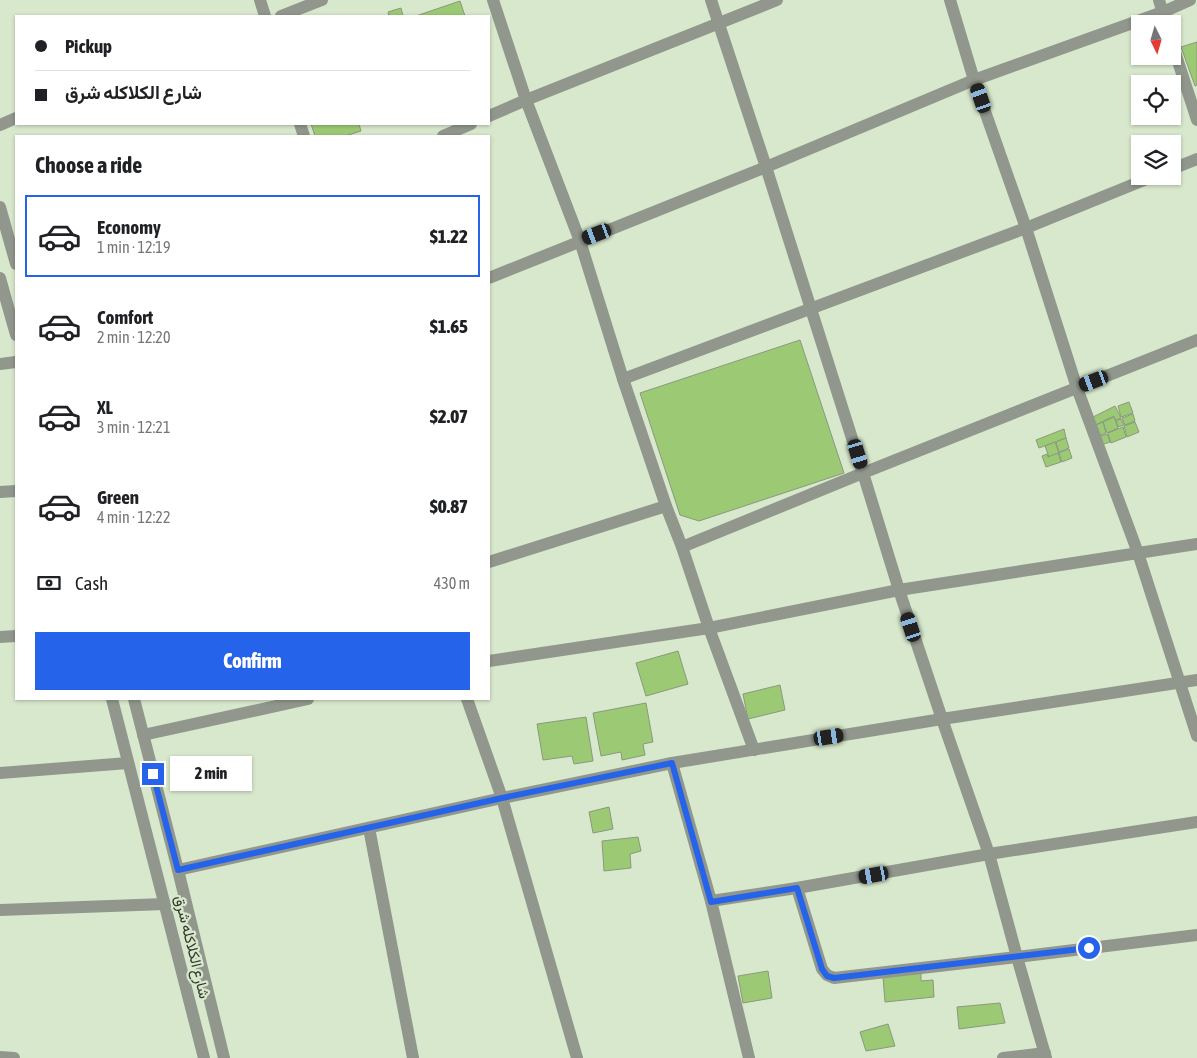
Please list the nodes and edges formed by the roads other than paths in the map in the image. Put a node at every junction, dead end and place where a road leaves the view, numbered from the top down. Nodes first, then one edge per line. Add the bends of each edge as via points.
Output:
1 (260, 0) edge
2 (322, 0) edge
3 (493, 0) edge
4 (711, 0) edge
5 (777, 0) edge
6 (950, 0) edge
7 (1190, 0) edge
8 (1163, 12) edge
9 (265, 15) edge
10 (284, 15) edge
11 (718, 24) junction
12 (1179, 65) edge
13 (974, 80) junction
14 (526, 100) junction
15 (490, 116) edge
16 (15, 118) edge
17 (1197, 120) edge
18 (0, 125) edge
19 (469, 125) edge
20 (444, 135) edge
21 (1197, 159) edge
22 (1181, 165) edge
23 (766, 167) junction
24 (1132, 185) edge
25 (0, 207) edge
26 (1026, 228) junction
27 (580, 241) junction
28 (15, 260) edge
29 (0, 278) edge
30 (490, 278) edge
31 (811, 309) junction
32 (15, 331) edge
33 (1197, 340) edge
34 (15, 362) edge
35 (0, 364) edge
36 (623, 380) junction
37 (1077, 388) junction
38 (863, 473) junction
39 (15, 491) edge
40 (0, 492) edge
41 (666, 506) junction
42 (1197, 544) edge
43 (682, 547) junction
44 (1138, 552) junction
45 (490, 562) edge
46 (899, 590) junction
47 (709, 628) junction
48 (15, 636) edge
49 (0, 637) edge
50 (490, 661) edge
51 (1197, 680) edge
52 (1180, 683) junction
53 (112, 700) edge
54 (134, 700) edge
55 (303, 700) edge
56 (467, 700) edge
57 (942, 719) junction
58 (144, 735) junction
59 (1197, 736) edge
60 (754, 750) junction
61 (128, 763) junction
62 (672, 763) junction
63 (0, 773) edge
64 (502, 798) junction
65 (1197, 822) edge
66 (369, 828) junction
67 (989, 854) junction
68 (178, 870) junction
69 (797, 888) junction
70 (711, 902) junction
71 (165, 904) junction
72 (0, 910) edge
73 (1197, 935) edge
74 (1017, 957) junction
75 (1046, 1055) edge
76 (0, 1057) edge
77 (14, 1058) edge
78 (204, 1058) edge
79 (224, 1058) edge
80 (413, 1058) edge
81 (577, 1058) edge
82 (749, 1058) edge
83 (1003, 1058) edge

1 - 9 street
2 - 10 street
3 - 14 street
4 - 11 street
5 - 11 street
6 - 13 street
7 - 8 street
8 - 13 street
11 - 14 street
11 - 23 street
12 - 17 street
13 - 23 street
13 - 26 street
14 - 15 street
14 - 27 street
16 - 18 street
19 - 20 street
21 - 22 street
23 - 27 street
23 - 31 street
24 - 26 street
25 - 28 street
26 - 31 street
26 - 37 street
27 - 30 street
27 - 36 street
29 - 32 street
31 - 36 street
31 - 38 street
33 - 37 street
34 - 35 street
36 - 41 street
37 - 38 street
37 - 44 street
38 - 43 street
38 - 46 street
39 - 40 street
41 - 43 street
41 - 45 street
42 - 44 street
43 - 47 street
44 - 46 street
44 - 52 street
46 - 47 street
46 - 57 street
47 - 50 street
47 - 60 street
48 - 49 street
51 - 52 street
52 - 57 street
52 - 59 street
53 - 61 street, شارع الكلاكله شرق
54 - 58 street, شارع الكلاكله شرق
55 - 58 street
56 - 64 street
57 - 60 street
57 - 67 street
58 - 68 street, شارع الكلاكله شرق
60 - 62 street
61 - 63 street
61 - 71 street, شارع الكلاكله شرق
62 - 64 street
62 - 70 street
64 - 66 street
64 - 81 street
65 - 67 street
66 - 68 street
66 - 80 street
67 - 69 street
67 - 74 street
68 - 79 street, شارع الكلاكله شرق
69 - 70 street
69 - 74 street via 827,976 834,978
70 - 82 street
71 - 72 street
71 - 78 street, شارع الكلاكله شرق
73 - 74 street
74 - 75 street
75 - 83 street
76 - 77 street

